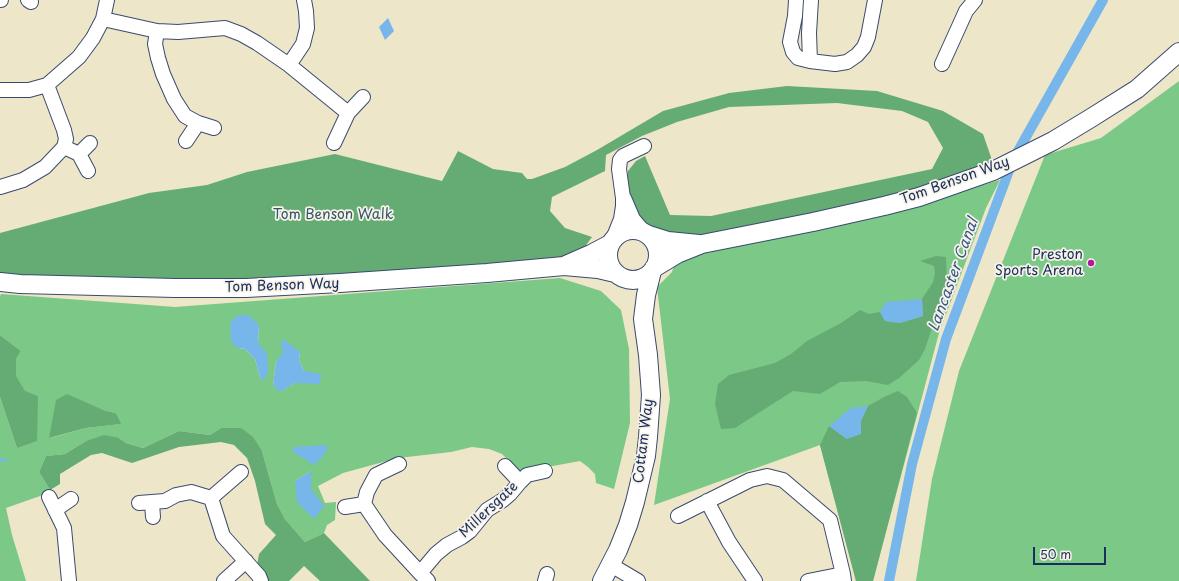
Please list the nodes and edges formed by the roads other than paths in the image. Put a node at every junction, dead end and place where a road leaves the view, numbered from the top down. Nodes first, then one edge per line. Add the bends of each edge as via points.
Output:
1 (108, 0) edge
2 (304, 0) edge
3 (796, 0) edge
4 (811, 0) edge
5 (875, 0) edge
6 (975, 0) edge
7 (103, 18) junction
8 (157, 30) junction
9 (1179, 52) edge
10 (810, 61) junction
11 (942, 64) dead end
12 (289, 65) junction
13 (47, 85) junction
14 (0, 90) edge
15 (363, 97) dead end
16 (348, 113) junction
17 (198, 123) junction
18 (214, 128) dead end
19 (186, 141) dead end
20 (90, 143) dead end
21 (334, 143) dead end
22 (644, 146) dead end
23 (64, 148) junction
24 (79, 154) junction
25 (88, 171) dead end
26 (0, 187) edge
27 (623, 198) junction
28 (647, 234) junction
29 (611, 242) junction
30 (702, 244) junction
31 (564, 266) junction
32 (653, 270) junction
33 (617, 274) junction
34 (0, 282) edge
35 (643, 319) junction
36 (400, 464) dead end
37 (505, 466) dead end
38 (546, 471) dead end
39 (241, 472) dead end
40 (520, 482) junction
41 (211, 498) junction
42 (71, 499) dead end
43 (707, 500) junction
44 (364, 504) junction
45 (346, 507) dead end
46 (678, 516) dead end
47 (153, 517) dead end
48 (246, 561) junction
49 (611, 565) junction
50 (424, 577) edge
51 (844, 578) edge
52 (69, 581) edge
53 (224, 581) edge
54 (261, 581) edge
55 (602, 581) edge
56 (638, 581) edge
57 (755, 581) edge
58 (808, 581) edge

1 - 7 street
2 - 12 street via 307,28 303,44
3 - 10 street via 790,42 798,58
4 - 10 street
5 - 10 street via 868,37 857,55 847,62 835,64
6 - 11 street via 966,11
7 - 8 street
7 - 13 street via 79,57
8 - 12 street via 178,32 225,28 257,43
8 - 17 street via 155,44 163,74 174,100 185,116
9 - 30 main road, Tom Benson Way via 1137,89 1053,141 993,171 919,197 884,206
12 - 16 street
13 - 14 street via 29,90
13 - 23 street via 64,130
15 - 16 street
16 - 21 street
17 - 18 street
17 - 19 street
20 - 24 street
22 - 27 street via 620,160
23 - 24 street
23 - 26 street via 45,167 23,180
24 - 25 street
27 - 28 street via 633,219
27 - 29 street via 621,218
28 - 29 main road via 638,230 624,231
28 - 30 main road, Tom Benson Way via 668,241
28 - 32 main road via 657,247 657,262
29 - 31 main road, Tom Benson Way
29 - 33 main road via 608,259 610,267
30 - 32 main road, Tom Benson Way via 677,254
31 - 33 main road, Tom Benson Way via 598,269
31 - 34 main road, Tom Benson Way via 262,288
32 - 33 main road via 647,276 633,280
32 - 35 main road, Cottam Way
33 - 35 main road, Cottam Way via 633,297
35 - 49 main road, Cottam Way via 651,395 646,456 628,525
36 - 44 street via 376,475
37 - 40 street
38 - 40 street, Millersgate via 527,475
39 - 41 street
40 - 50 street, Millersgate via 503,500 487,510 470,531 436,554
41 - 47 street via 191,492 176,495 166,501 145,503
41 - 48 street via 223,536
42 - 52 street via 52,503 64,528
43 - 46 street
43 - 51 street via 750,480 768,476 783,480 830,520
43 - 57 street via 729,542
44 - 45 street
44 - 50 street, Millersgate via 385,534
48 - 53 street
48 - 54 street
49 - 55 main road, Cottam Way
49 - 56 street
51 - 58 street

